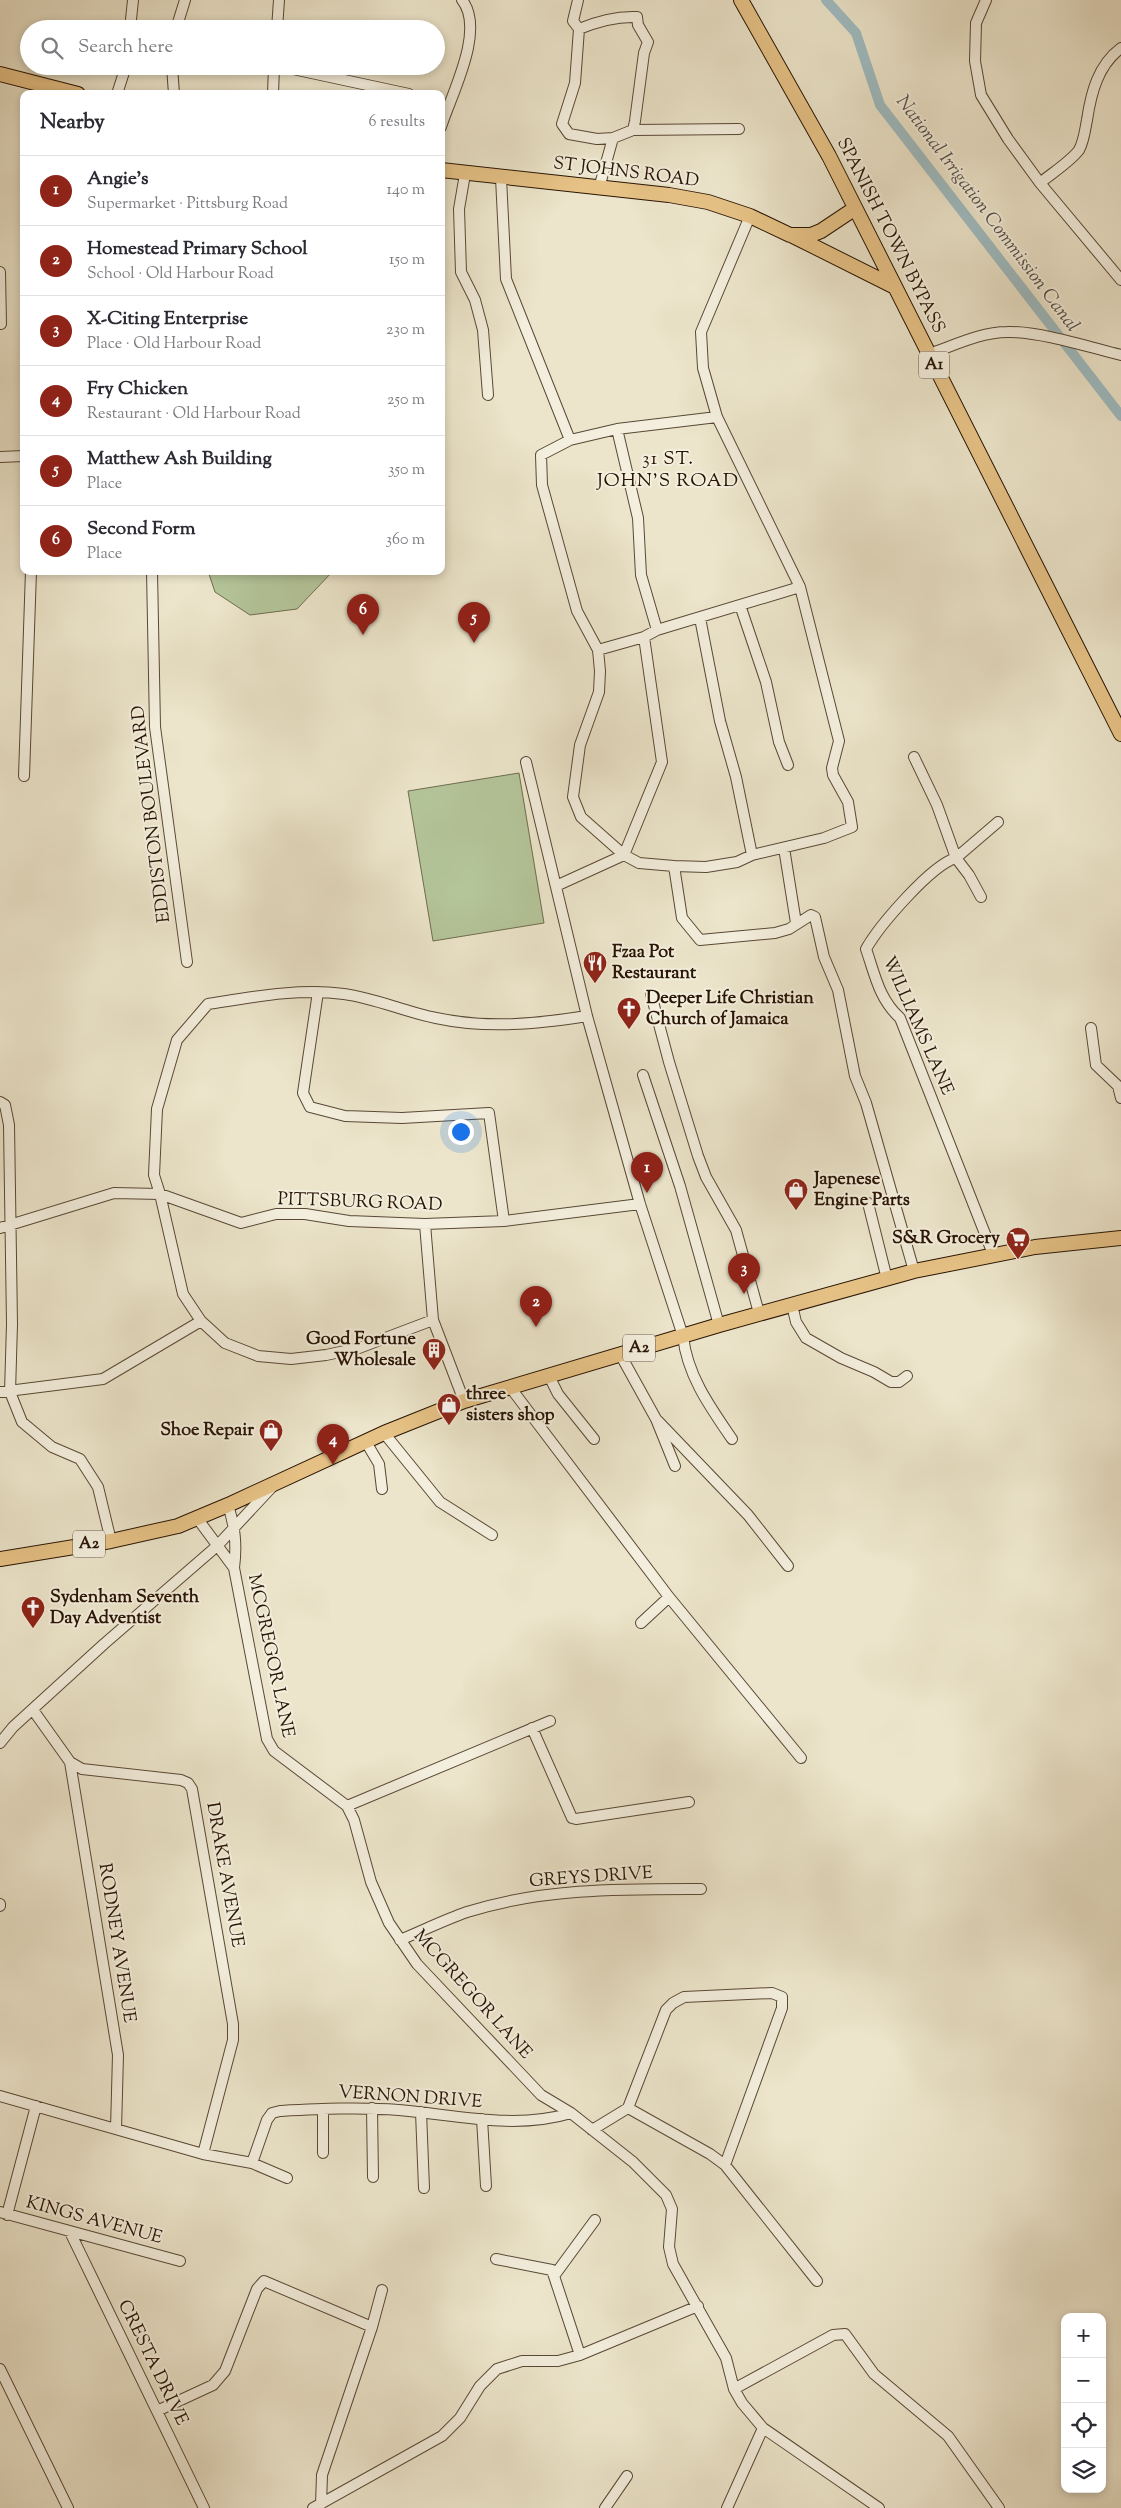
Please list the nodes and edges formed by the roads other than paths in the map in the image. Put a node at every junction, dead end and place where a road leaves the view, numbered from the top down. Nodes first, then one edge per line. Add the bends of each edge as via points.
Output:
1 (133, 0) edge
2 (184, 0) edge
3 (279, 0) edge
4 (462, 0) edge
5 (578, 0) edge
6 (741, 0) edge
7 (986, 0) edge
8 (131, 20) edge
9 (178, 20) edge
10 (278, 20) edge
11 (579, 29) junction
12 (1121, 48) edge
13 (0, 74) edge
14 (123, 75) edge
15 (173, 75) edge
16 (274, 75) edge
17 (321, 75) edge
18 (47, 90) edge
19 (117, 90) edge
20 (174, 90) edge
21 (273, 90) edge
22 (390, 90) edge
23 (445, 101) edge
24 (738, 129) dead end
25 (633, 130) junction
26 (613, 138) junction
27 (445, 171) edge
28 (465, 174) junction
29 (501, 178) junction
30 (1040, 183) junction
31 (599, 188) junction
32 (854, 209) junction
33 (750, 216) junction
34 (790, 235) junction
35 (0, 272) edge
36 (1121, 280) edge
37 (895, 287) junction
38 (2, 324) dead end
39 (928, 354) junction
40 (1121, 355) edge
41 (488, 396) dead end
42 (717, 416) junction
43 (617, 429) junction
44 (570, 440) junction
45 (20, 456) edge
46 (0, 457) edge
47 (31, 575) edge
48 (152, 575) edge
49 (800, 587) junction
50 (740, 606) junction
51 (700, 618) junction
52 (657, 630) junction
53 (644, 637) junction
54 (598, 650) junction
55 (1121, 734) edge
56 (914, 757) dead end
57 (526, 762) dead end
58 (788, 765) dead end
59 (24, 776) dead end
60 (998, 822) dead end
61 (784, 848) junction
62 (624, 855) junction
63 (752, 855) junction
64 (956, 858) junction
65 (674, 866) junction
66 (556, 886) junction
67 (981, 897) dead end
68 (796, 922) junction
69 (187, 962) dead end
70 (318, 992) junction
71 (651, 994) dead end
72 (588, 1016) junction
73 (1091, 1028) dead end
74 (643, 1075) dead end
75 (1121, 1098) edge
76 (0, 1102) edge
77 (160, 1194) junction
78 (868, 1203) dead end
79 (640, 1204) junction
80 (504, 1221) junction
81 (425, 1224) junction
82 (12, 1225) junction
83 (0, 1228) edge
84 (1121, 1238) edge
85 (993, 1254) junction
86 (914, 1271) junction
87 (887, 1279) junction
88 (792, 1305) junction
89 (759, 1314) junction
90 (433, 1320) junction
91 (201, 1321) junction
92 (720, 1324) junction
93 (683, 1336) junction
94 (620, 1354) junction
95 (549, 1376) junction
96 (906, 1376) dead end
97 (510, 1387) junction
98 (5, 1392) edge
99 (464, 1401) junction
100 (656, 1419) junction
101 (384, 1434) junction
102 (594, 1439) dead end
103 (732, 1439) dead end
104 (366, 1442) junction
105 (675, 1466) dead end
106 (275, 1484) junction
107 (382, 1489) dead end
108 (228, 1505) junction
109 (197, 1518) junction
110 (235, 1528) junction
111 (492, 1535) dead end
112 (111, 1541) junction
113 (217, 1546) junction
114 (0, 1559) edge
115 (788, 1566) dead end
116 (234, 1568) junction
117 (669, 1597) junction
118 (641, 1623) dead end
119 (33, 1710) junction
120 (550, 1721) dead end
121 (532, 1728) junction
122 (0, 1743) edge
123 (801, 1758) dead end
124 (70, 1762) junction
125 (689, 1802) dead end
126 (347, 1806) junction
127 (701, 1889) dead end
128 (400, 1940) junction
129 (0, 2096) edge
130 (36, 2106) junction
131 (372, 2108) junction
132 (628, 2108) junction
133 (323, 2109) junction
134 (421, 2112) junction
135 (570, 2113) junction
136 (482, 2119) junction
137 (116, 2129) junction
138 (592, 2130) junction
139 (203, 2154) junction
140 (323, 2154) dead end
141 (252, 2163) junction
142 (725, 2165) junction
143 (373, 2177) dead end
144 (287, 2178) dead end
145 (486, 2186) dead end
146 (424, 2188) dead end
147 (3, 2213) edge
148 (595, 2220) dead end
149 (70, 2232) junction
150 (496, 2260) dead end
151 (180, 2261) dead end
152 (554, 2276) junction
153 (817, 2281) dead end
154 (382, 2290) dead end
155 (698, 2306) junction
156 (372, 2327) junction
157 (580, 2355) junction
158 (0, 2369) edge
159 (733, 2385) junction
160 (157, 2411) junction
161 (763, 2428) junction
162 (627, 2476) dead end
163 (317, 2506) edge
164 (68, 2508) edge
165 (204, 2508) edge
166 (605, 2508) edge
167 (727, 2508) edge
168 (879, 2508) edge
169 (999, 2508) edge

1 - 8 street
2 - 9 street
3 - 10 street
4 - 23 street via 470,23 469,48
5 - 11 street via 573,21
6 - 32 main road, SPANISH TOWN BYPASS / A1 via 801,103
7 - 30 street via 976,23 975,61 981,95
11 - 25 street via 600,20 637,17 648,42
11 - 26 street via 575,83 562,124 569,134
12 - 30 street via 1100,73 1091,93 1084,136 1078,150
13 - 18 main road
14 - 19 street
15 - 20 street
16 - 21 street
17 - 22 street
24 - 25 street
25 - 26 street
26 - 31 street
27 - 28 main road, ST JOHNS ROAD
28 - 29 main road, ST JOHNS ROAD
28 - 41 street via 459,209 462,272 475,300 483,330
29 - 31 main road, ST JOHNS ROAD
29 - 44 street via 506,279
30 - 36 street
31 - 33 main road, ST JOHNS ROAD via 708,202
32 - 34 main road, ST JOHNS ROAD via 821,231 811,235
32 - 37 main road, SPANISH TOWN BYPASS / A1
33 - 34 main road, ST JOHNS ROAD
33 - 42 street via 701,332 703,368
34 - 37 main road
35 - 38 street
37 - 39 main road, SPANISH TOWN BYPASS / A1
39 - 40 street via 1006,332 1074,343
39 - 55 main road, SPANISH TOWN BYPASS / A1
42 - 43 street
42 - 49 street
43 - 44 street
43 - 52 street via 638,518 640,575
44 - 54 street via 541,455 542,485 577,611
45 - 46 street
47 - 59 street
48 - 69 street, EDDISTON BOULEVARD via 155,726
49 - 50 street
49 - 61 street via 839,742 833,775 848,802 852,827
50 - 51 street
50 - 58 street via 766,682 779,742
51 - 52 street
51 - 63 street via 720,721 736,777
52 - 53 street
53 - 54 street
53 - 62 street via 662,762
54 - 62 street via 599,692 580,745 573,797 581,817
56 - 64 street via 937,805
57 - 66 street
60 - 64 street
61 - 63 street
61 - 68 street
62 - 65 street via 640,863
62 - 66 street
63 - 65 street via 737,862
64 - 67 street
64 - 85 street, WILLIAMS LANE via 937,868 916,889 886,921 866,949 881,994 888,1007 900,1018
65 - 68 street via 682,918 700,940 774,933 789,929
66 - 72 street
68 - 86 street via 811,915 815,917 824,957 838,990 854,1076 866,1103
70 - 72 street via 346,994 436,1018 485,1024 536,1024
70 - 77 street via 294,992 208,1004 178,1040 157,1108 154,1175
70 - 80 street via 303,1093 310,1107 345,1116 489,1113
71 - 89 street via 668,1062 698,1156 736,1230
72 - 79 street
73 - 75 street via 1096,1065 1118,1086
74 - 92 street via 680,1186
76 - 82 street via 5,1105 9,1126
77 - 81 street, PITTSBURG ROAD via 241,1223 276,1214 305,1214 349,1221
77 - 82 street, PITTSBURG ROAD via 114,1194
77 - 91 street via 183,1294
78 - 87 street
79 - 80 street, PITTSBURG ROAD
79 - 93 street
80 - 81 street, PITTSBURG ROAD
81 - 90 street
82 - 83 street, PITTSBURG ROAD
82 - 98 street via 12,1324
84 - 85 main road, A2
85 - 86 main road, A2
86 - 87 main road, A2
87 - 88 main road, A2
88 - 89 main road, A2
88 - 96 street via 796,1322 806,1338 891,1382 899,1382
89 - 92 main road, A2
90 - 91 street via 359,1348 290,1359 258,1356 226,1343
90 - 99 street
91 - 98 street via 103,1379
92 - 93 main road, A2
93 - 94 main road, A2
93 - 103 street via 685,1354 705,1399
94 - 95 main road, A2
94 - 100 street
95 - 97 main road, A2
95 - 102 street via 558,1394
97 - 99 main road, A2
97 - 117 street
98 - 112 street via 22,1422 52,1447 80,1459 98,1487
99 - 101 main road, A2
100 - 105 street
100 - 115 street via 748,1515
101 - 104 main road, A2
101 - 111 street via 440,1502
104 - 106 main road, A2
104 - 107 street via 379,1464
106 - 108 main road, A2
106 - 110 street
108 - 109 main road, A2
108 - 110 street, MCGREGOR LANE
109 - 112 main road, A2 via 158,1532
109 - 113 street, MCGREGOR LANE
110 - 113 street
110 - 116 street, MCGREGOR LANE via 237,1549
112 - 114 main road, A2
113 - 116 street, MCGREGOR LANE
113 - 119 street
116 - 126 street, MCGREGOR LANE via 267,1739 284,1761
117 - 118 street
117 - 123 street
119 - 122 street
119 - 124 street
120 - 121 street
121 - 125 street via 572,1818 576,1820
121 - 126 street
124 - 137 street, RODNEY AVENUE via 118,2055
124 - 139 street, DRAKE AVENUE via 82,1769 181,1780 192,1789 234,2024 233,2040
126 - 128 street, MCGREGOR LANE via 371,1882
127 - 128 street, GREYS DRIVE via 621,1889 541,1895 467,1912
128 - 135 street, MCGREGOR LANE via 417,1964 541,2095
129 - 130 street
130 - 137 street
130 - 147 street
131 - 133 street, VERNON DRIVE
131 - 134 street, VERNON DRIVE
131 - 143 street
132 - 138 street
132 - 142 street
132 - 142 street via 666,2010 673,2003 684,1997 779,1995 782,2008
133 - 140 street
133 - 141 street, VERNON DRIVE via 272,2112
134 - 136 street, VERNON DRIVE
134 - 146 street
135 - 136 street, VERNON DRIVE via 520,2121
135 - 138 street, MCGREGOR LANE
136 - 145 street
137 - 139 street
138 - 155 street, MCGREGOR LANE via 633,2162 666,2195 672,2209 669,2247 673,2264
139 - 141 street
141 - 144 street
142 - 153 street
147 - 149 street, KINGS AVENUE
148 - 152 street
149 - 151 street, KINGS AVENUE
149 - 160 street, CRESTA DRIVE
150 - 152 street via 552,2270
152 - 157 street
154 - 156 street
155 - 157 street
155 - 159 street, MCGREGOR LANE via 726,2358
156 - 160 street via 264,2281 257,2289 224,2371 213,2385
156 - 163 street via 322,2475
157 - 163 street via 558,2361 522,2361 497,2369 442,2436
158 - 164 street
159 - 161 street, MCGREGOR LANE via 742,2404
159 - 169 street via 833,2334 841,2333 849,2337 879,2378 948,2436
160 - 165 street, CRESTA DRIVE
161 - 167 street
161 - 168 street, MCGREGOR LANE
162 - 166 street

